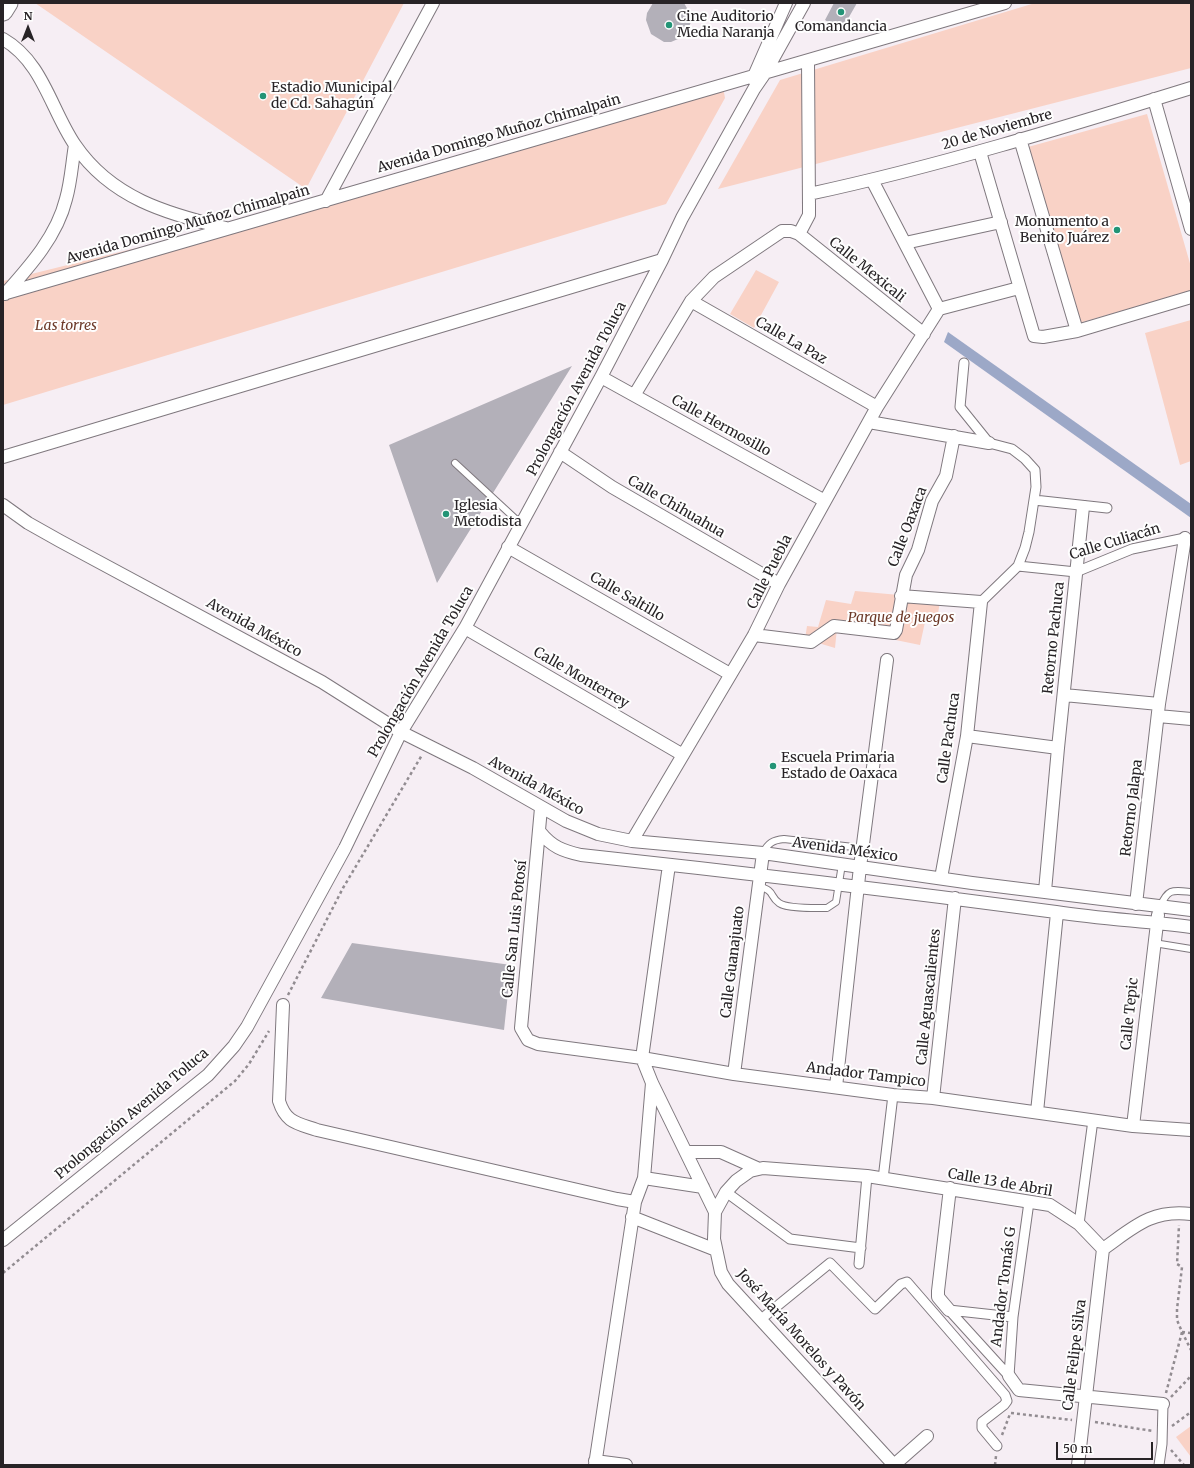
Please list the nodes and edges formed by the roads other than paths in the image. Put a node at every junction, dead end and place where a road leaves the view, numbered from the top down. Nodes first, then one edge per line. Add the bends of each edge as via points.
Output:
1 (433, 3) edge
2 (786, 3) edge
3 (804, 3) edge
4 (1004, 3) edge
5 (3, 39) edge
6 (808, 61) junction
7 (760, 74) junction
8 (1191, 88) edge
9 (1154, 99) junction
10 (1020, 140) junction
11 (75, 145) junction
12 (980, 152) junction
13 (872, 180) junction
14 (810, 194) junction
15 (326, 201) junction
16 (1001, 222) junction
17 (227, 228) junction
18 (1191, 229) edge
19 (797, 231) junction
20 (905, 244) junction
21 (662, 260) junction
22 (1019, 288) junction
23 (4, 294) edge
24 (1191, 297) edge
25 (691, 300) junction
26 (932, 322) junction
27 (1077, 331) junction
28 (964, 363) dead end
29 (601, 377) junction
30 (635, 394) junction
31 (877, 408) junction
32 (869, 422) junction
33 (954, 436) junction
34 (989, 443) junction
35 (560, 452) junction
36 (3, 456) edge
37 (455, 463) dead end
38 (1034, 500) junction
39 (825, 501) junction
40 (3, 505) edge
41 (1083, 507) junction
42 (1107, 508) dead end
43 (521, 524) junction
44 (1185, 538) joint
45 (508, 547) junction
46 (1018, 566) junction
47 (1076, 572) junction
48 (779, 584) junction
49 (901, 596) junction
50 (981, 602) junction
51 (465, 628) junction
52 (754, 635) junction
53 (887, 660) dead end
54 (730, 674) junction
55 (1064, 695) junction
56 (1158, 710) junction
57 (1191, 719) edge
58 (401, 732) junction
59 (967, 736) junction
60 (1058, 748) junction
61 (683, 755) junction
62 (541, 808) junction
63 (540, 832) junction
64 (632, 841) junction
65 (862, 848) junction
66 (763, 853) junction
67 (842, 864) junction
68 (669, 865) junction
69 (860, 867) junction
70 (941, 878) junction
71 (758, 880) junction
72 (839, 884) junction
73 (858, 887) junction
74 (1045, 891) junction
75 (1191, 892) edge
76 (955, 898) junction
77 (1136, 904) junction
78 (1160, 907) junction
79 (1191, 910) edge
80 (1058, 913) junction
81 (1156, 922) junction
82 (1191, 927) edge
83 (1154, 943) junction
84 (1191, 949) edge
85 (283, 1005) road end
86 (538, 1044) joint
87 (642, 1058) junction
88 (734, 1074) junction
89 (652, 1083) junction
90 (836, 1087) junction
91 (893, 1096) junction
92 (933, 1098) junction
93 (1037, 1112) junction
94 (1093, 1120) junction
95 (1133, 1126) junction
96 (1191, 1130) edge
97 (686, 1152) junction
98 (759, 1169) junction
99 (867, 1176) junction
100 (644, 1178) junction
101 (883, 1179) junction
102 (703, 1187) junction
103 (950, 1188) junction
104 (726, 1192) junction
105 (635, 1202) junction
106 (1029, 1202) junction
107 (715, 1212) junction
108 (1186, 1213) edge
109 (632, 1217) junction
110 (1079, 1224) junction
111 (3, 1240) edge
112 (861, 1248) junction
113 (1103, 1248) junction
114 (716, 1250) junction
115 (859, 1264) dead end
116 (950, 1310) junction
117 (1013, 1317) junction
118 (760, 1320) junction
119 (1009, 1376) junction
120 (1084, 1397) junction
121 (1163, 1404) joint
122 (927, 1436) dead end
123 (997, 1446) road end
124 (883, 1459) edge
125 (595, 1463) edge
126 (626, 1465) edge
127 (894, 1465) edge
128 (1078, 1465) edge
129 (1160, 1465) edge

1 - 15 street
2 - 7 street
3 - 7 street
4 - 6 street, Avenida Domingo Muñoz Chimalpain
5 - 11 street via 22,54 46,87
6 - 7 street, Avenida Domingo Muñoz Chimalpain
6 - 14 street
7 - 15 street, Avenida Domingo Muñoz Chimalpain
7 - 21 street, Prolongación Avenida Toluca
8 - 9 street, 20 de Noviembre
9 - 10 street, 20 de Noviembre
9 - 18 street
10 - 12 street, 20 de Noviembre
10 - 27 street
11 - 17 street via 95,170 137,200 181,218
11 - 23 street via 66,201 56,226 39,254
12 - 13 street, 20 de Noviembre
12 - 16 street
13 - 14 street, 20 de Noviembre
13 - 20 street
14 - 19 street via 809,215
15 - 17 street, Avenida Domingo Muñoz Chimalpain
16 - 20 street
16 - 22 street
17 - 23 street, Avenida Domingo Muñoz Chimalpain
19 - 25 street via 782,231 714,277
19 - 26 street, Calle Mexicali
20 - 26 street
21 - 29 street, Prolongación Avenida Toluca
21 - 36 street
22 - 26 street
22 - 27 street via 1034,336
24 - 27 street
25 - 30 street
25 - 31 street, Calle La Paz
26 - 31 street, Calle Puebla
28 - 34 street via 960,407
29 - 30 street, Calle Hermosillo
29 - 35 street, Prolongación Avenida Toluca
30 - 39 street, Calle Hermosillo
31 - 32 street, Calle Puebla
32 - 33 street
32 - 39 street, Calle Puebla
33 - 34 street
33 - 49 street, Calle Oaxaca via 946,476 932,501 918,550 906,574
34 - 38 street via 1012,449 1035,470
35 - 43 street, Prolongación Avenida Toluca
35 - 48 street, Calle Chihuahua via 612,487
37 - 43 lane
38 - 41 street
38 - 46 street via 1029,532
39 - 48 street, Calle Puebla
40 - 58 street, Avenida México via 60,541 322,682
41 - 42 street
41 - 47 street, Retorno Pachuca
43 - 45 street, Prolongación Avenida Toluca
44 - 47 street, Calle Culiacán via 1132,549
44 - 56 street, Retorno Jalapa
45 - 51 street, Prolongación Avenida Toluca
45 - 54 street, Calle Saltillo
46 - 47 street, Calle Culiacán
46 - 50 street
47 - 55 street, Retorno Pachuca
48 - 52 street, Calle Puebla
49 - 50 street
49 - 52 street, Calle Oaxaca via 896,630 892,633 834,626 811,642
50 - 59 street, Calle Pachuca
51 - 58 street, Prolongación Avenida Toluca
51 - 61 street, Calle Monterrey
52 - 54 street, Calle Puebla
53 - 65 street
54 - 61 street, Calle Puebla
55 - 56 street
55 - 60 street, Retorno Pachuca
56 - 57 street
56 - 77 street, Retorno Jalapa
58 - 62 street, Avenida México via 473,768
58 - 111 street, Prolongación Avenida Toluca via 345,848 247,1027 234,1046 208,1075
59 - 60 street
59 - 70 street, Calle Pachuca
60 - 74 street, Retorno Pachuca
61 - 64 street, Calle Puebla
62 - 63 street, Calle San Luis Potosí
62 - 64 street, Avenida México via 598,834
63 - 68 street via 561,850 581,855
63 - 86 street, Calle San Luis Potosí via 521,1028 528,1040
64 - 66 street, Avenida México
65 - 66 lane via 784,839 767,845
65 - 69 street
66 - 67 street, Avenida México
66 - 71 street, Calle Guanajuato
67 - 69 street, Avenida México
67 - 72 lane
68 - 71 street
68 - 87 street
69 - 70 street, Avenida México
69 - 73 street
70 - 74 street, Avenida México
71 - 72 street
71 - 72 lane via 772,892 779,903 786,906 827,908 836,902
71 - 88 street, Calle Guanajuato
72 - 73 street
73 - 76 street
73 - 90 street
74 - 77 street, Avenida México
75 - 78 lane via 1169,892
76 - 80 street
76 - 92 street, Calle Aguascalientes
77 - 78 street, Avenida México
78 - 79 street, Avenida México
78 - 81 street, Calle Tepic
80 - 81 street
80 - 93 street
81 - 82 street
81 - 83 street, Calle Tepic
83 - 84 lane
83 - 95 street, Calle Tepic
85 - 105 street via 279,1102 283,1114 295,1123 324,1132
86 - 87 street, Andador Tampico
87 - 88 street, Andador Tampico
87 - 89 street
88 - 90 street, Andador Tampico
89 - 97 street
89 - 100 street
90 - 91 street, Andador Tampico
91 - 92 street, Andador Tampico
91 - 101 street
92 - 93 street, Andador Tampico
93 - 94 street, Andador Tampico
94 - 95 street, Andador Tampico
94 - 110 street
95 - 96 street, Andador Tampico
97 - 98 street via 721,1152
97 - 102 street
98 - 99 street, Calle 13 de Abril
98 - 104 street, José María Morelos y Pavón via 750,1171
99 - 101 street, Calle 13 de Abril
99 - 112 street
100 - 102 street
100 - 105 street
101 - 103 street, Calle 13 de Abril
102 - 107 street
103 - 106 street, Calle 13 de Abril
103 - 116 street via 938,1297
104 - 107 street, José María Morelos y Pavón
104 - 112 street via 790,1240
105 - 109 street
106 - 110 street, Calle 13 de Abril via 1050,1205
106 - 117 street, Andador Tomás G
107 - 114 street, José María Morelos y Pavón
108 - 113 street via 1145,1219
109 - 114 street
109 - 125 street
110 - 113 street, Calle 13 de Abril
112 - 115 street
113 - 120 street, Calle Felipe Silva
114 - 118 street, José María Morelos y Pavón via 721,1272 728,1284
116 - 117 street
116 - 119 street
117 - 119 street, Andador Tomás G
118 - 123 street via 830,1263 875,1309 901,1284 907,1282 1005,1395 1007,1401 1004,1405 982,1422 982,1428
118 - 124 street, José María Morelos y Pavón
119 - 120 street via 1019,1390
120 - 121 street
120 - 128 street, Calle Felipe Silva
121 - 129 street
122 - 127 street
124 - 127 street, José María Morelos y Pavón
125 - 126 street

